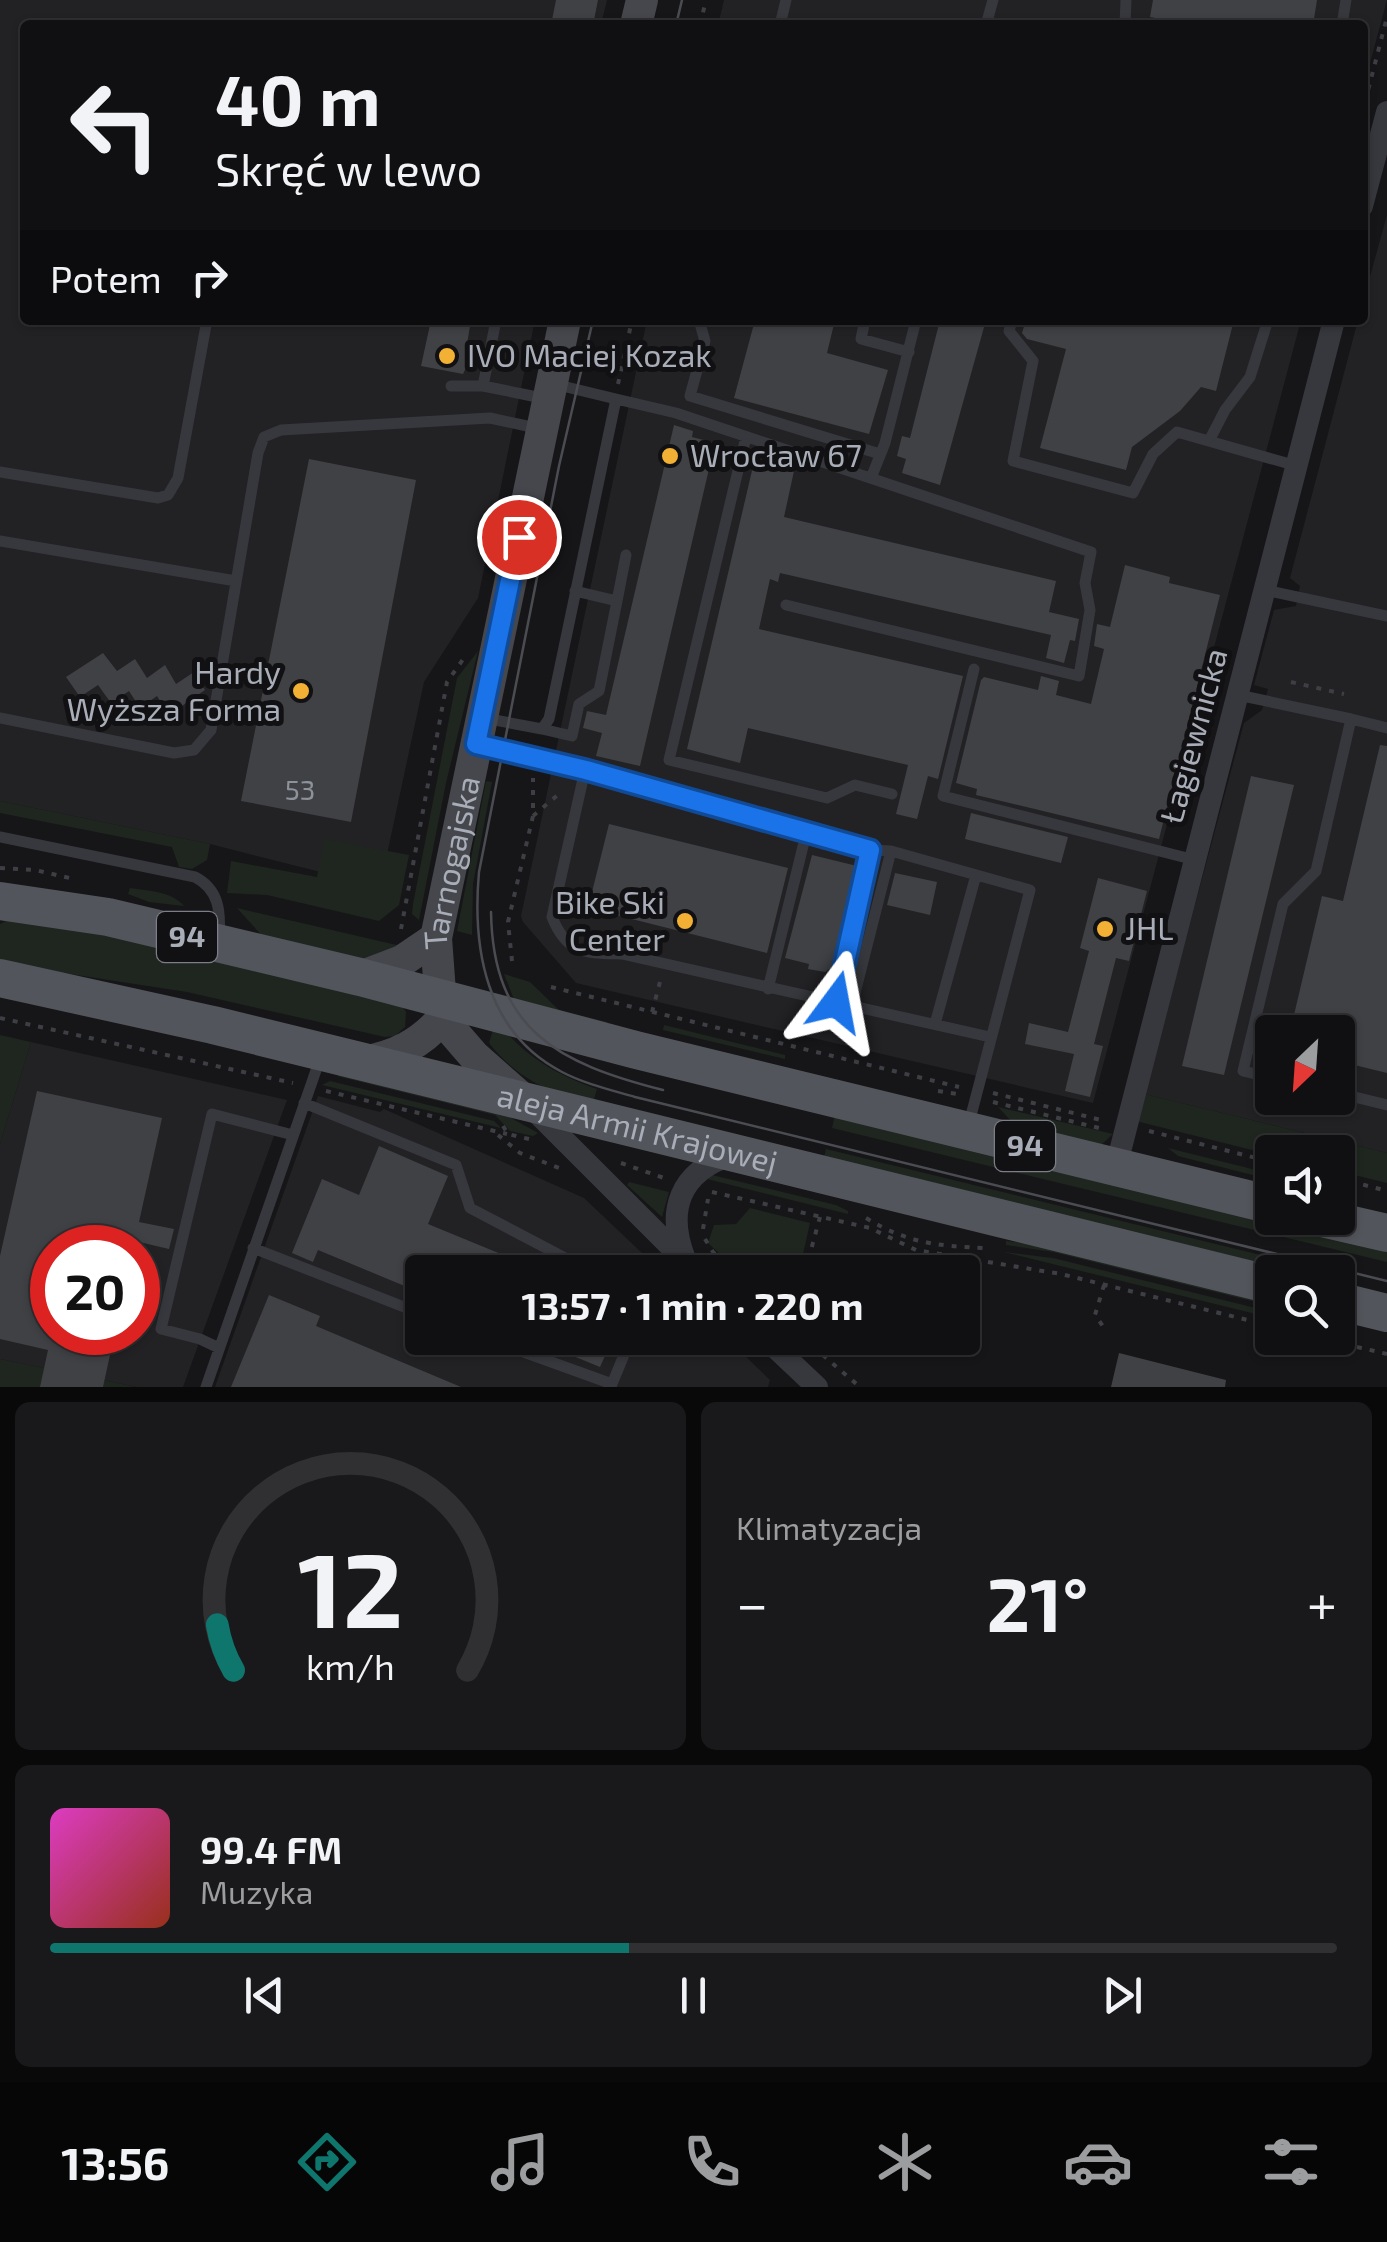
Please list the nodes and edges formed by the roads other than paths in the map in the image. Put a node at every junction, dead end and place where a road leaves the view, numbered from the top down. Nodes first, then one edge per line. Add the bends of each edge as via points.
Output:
1 (1387, 112) edge
2 (1368, 183) edge
3 (207, 325) edge
4 (495, 325) edge
5 (564, 325) edge
6 (700, 325) edge
7 (864, 325) edge
8 (915, 325) edge
9 (1010, 325) edge
10 (1266, 325) edge
11 (1333, 325) edge
12 (908, 352) junction
13 (450, 386) dead end
14 (483, 386) junction
15 (616, 399) junction
16 (546, 404) junction
17 (746, 437) junction
18 (1209, 441) junction
19 (880, 454) junction
20 (1297, 466) junction
21 (0, 472) edge
22 (870, 478) junction
23 (0, 541) edge
24 (626, 554) dead end
25 (236, 580) junction
26 (1265, 590) junction
27 (575, 592) junction
28 (617, 601) junction
29 (786, 605) dead end
30 (1387, 616) edge
31 (974, 670) dead end
32 (1238, 695) junction
33 (0, 718) edge
34 (1351, 719) junction
35 (1387, 728) edge
36 (542, 729) junction
37 (478, 731) junction
38 (586, 770) junction
39 (892, 794) dead end
40 (806, 834) junction
41 (0, 837) edge
42 (870, 850) junction
43 (891, 851) junction
44 (1195, 860) junction
45 (976, 874) junction
46 (3, 895) edge
47 (436, 938) junction
48 (218, 944) junction
49 (360, 977) junction
50 (1, 978) edge
51 (768, 989) junction
52 (836, 1002) junction
53 (852, 1005) junction
54 (441, 1008) junction
55 (1256, 1015) edge
56 (1255, 1021) edge
57 (935, 1024) junction
58 (990, 1038) junction
59 (363, 1062) junction
60 (316, 1070) junction
61 (1255, 1074) edge
62 (1355, 1097) edge
63 (304, 1103) junction
64 (1387, 1105) edge
65 (516, 1118) junction
66 (968, 1131) junction
67 (293, 1136) junction
68 (1116, 1150) junction
69 (735, 1154) junction
70 (1255, 1200) edge
71 (1355, 1226) edge
72 (1387, 1234) edge
73 (253, 1248) junction
74 (560, 1255) edge
75 (678, 1255) edge
76 (684, 1255) edge
77 (1255, 1281) edge
78 (1355, 1305) edge
79 (405, 1307) edge
80 (1387, 1313) edge
81 (219, 1348) junction
82 (530, 1355) edge
83 (624, 1355) edge
84 (783, 1355) edge
85 (612, 1386) edge
86 (206, 1387) edge
87 (817, 1387) edge

1 - 2 street
3 - 21 lane via 178,478 168,495
4 - 14 lane
5 - 16 street, Tarnogajska
6 - 19 lane via 705,341 690,396
7 - 12 lane via 861,338
8 - 12 lane
9 - 18 lane via 1008,331 1033,362 1014,461 1133,493 1153,454 1177,432
10 - 18 lane via 1250,377
11 - 20 street, Łagiewnicka
12 - 19 lane
13 - 14 lane
14 - 16 lane
15 - 16 lane
15 - 17 lane
15 - 27 lane
16 - 25 lane via 490,418 281,430 264,437
16 - 37 street, Tarnogajska
17 - 22 lane
17 - 39 lane via 669,760 828,798 855,784
18 - 20 lane
19 - 22 lane
20 - 26 street, Łagiewnicka
22 - 29 lane via 1091,552 1079,676
23 - 25 lane
24 - 28 lane
25 - 33 lane via 210,730 194,750 174,753
26 - 30 lane
26 - 32 street, Łagiewnicka
27 - 28 lane
27 - 36 lane
28 - 36 lane via 599,691 579,704 572,736
31 - 44 lane via 943,796
32 - 34 lane
32 - 44 street, Łagiewnicka
34 - 35 lane
34 - 55 lane via 1316,871 1283,904
36 - 37 lane
37 - 38 lane
37 - 47 street, Tarnogajska
38 - 40 lane
38 - 51 lane via 554,898 558,934 581,952 622,954
40 - 42 lane
40 - 51 lane
41 - 48 lane via 194,877 208,884 218,902
42 - 43 lane
42 - 52 lane
43 - 45 lane
43 - 53 lane
44 - 68 street, Łagiewnicka
45 - 57 lane
45 - 58 lane via 1030,890
46 - 48 main road, 94
47 - 49 street
47 - 54 street, Tarnogajska
48 - 49 main road, 94
49 - 54 main road, 94
50 - 60 main road, aleja Armii Krajowej / 94 via 109,1000
51 - 52 lane
52 - 53 lane
53 - 57 lane
54 - 59 street via 431,1032 400,1053
54 - 65 street
54 - 66 main road, 94
56 - 61 lane via 1243,1071
57 - 58 lane
58 - 66 lane
59 - 60 main road, aleja Armii Krajowej / 94
59 - 65 main road, aleja Armii Krajowej / 94
60 - 63 lane
62 - 64 lane
63 - 67 lane
63 - 74 lane via 456,1165 470,1208
65 - 69 main road, aleja Armii Krajowej / 94
65 - 75 street
66 - 68 main road, 94
67 - 73 lane
67 - 81 lane via 212,1114 161,1330
68 - 70 main road, 94
69 - 76 street via 700,1170 677,1204
69 - 77 main road, aleja Armii Krajowej / 94
71 - 72 main road
73 - 79 lane
73 - 81 lane
78 - 80 main road
81 - 86 lane
82 - 85 lane
83 - 85 lane
84 - 87 street

